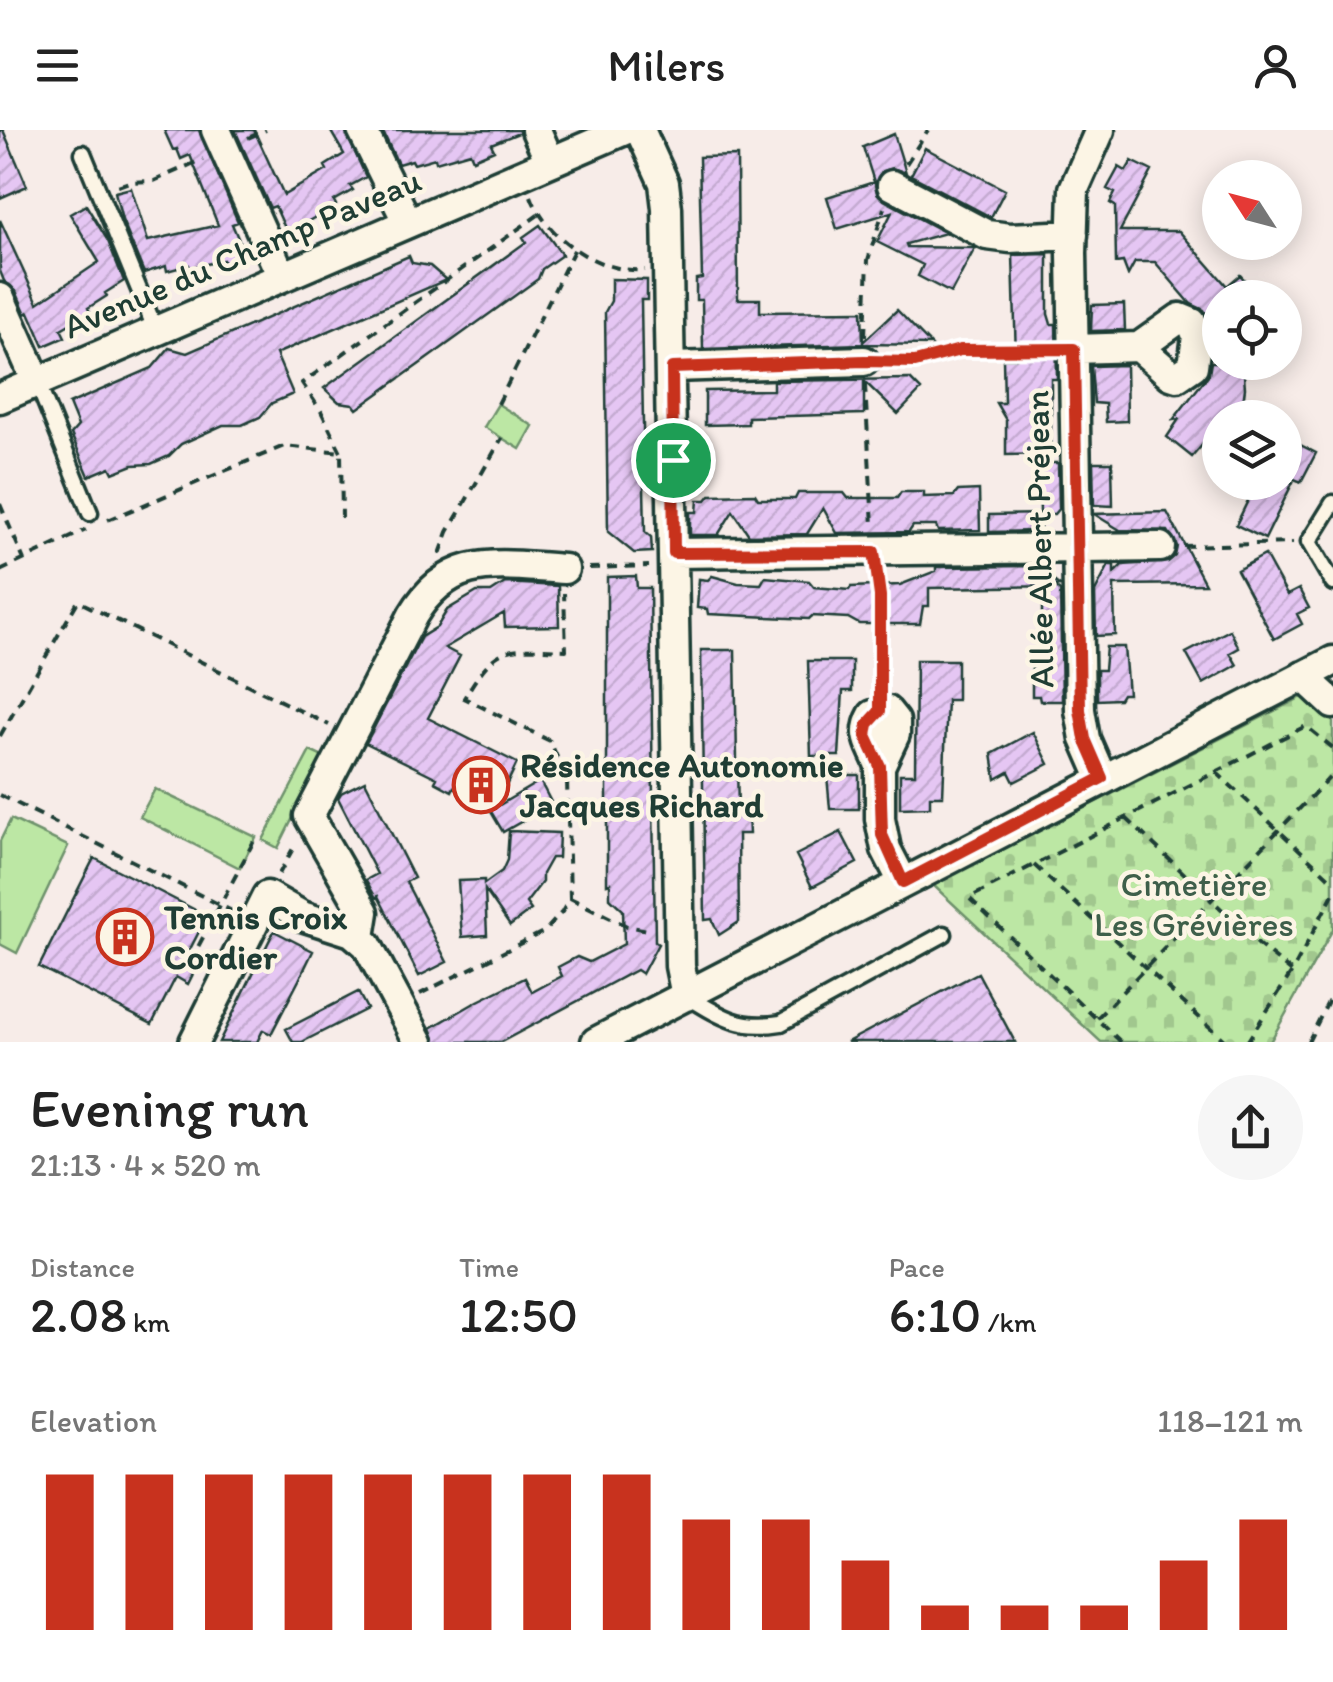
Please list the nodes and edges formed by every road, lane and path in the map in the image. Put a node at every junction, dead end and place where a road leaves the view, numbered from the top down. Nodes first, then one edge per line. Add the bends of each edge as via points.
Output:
1 (266, 130) edge
2 (362, 130) edge
3 (536, 130) edge
4 (625, 130) edge
5 (640, 130) edge
6 (928, 130) edge
7 (1100, 130) edge
8 (220, 139) edge
9 (83, 153) dead end
10 (550, 162) junction
11 (892, 185) junction
12 (530, 193) dead end
13 (100, 194) junction
14 (538, 216) junction
15 (408, 223) junction
16 (1073, 234) junction
17 (575, 248) junction
18 (669, 268) junction
19 (282, 277) junction
20 (0, 298) edge
21 (156, 331) junction
22 (1139, 347) dead end
23 (1074, 349) junction
24 (864, 361) junction
25 (672, 368) junction
26 (37, 382) junction
27 (0, 398) edge
28 (498, 404) dead end
29 (502, 438) dead end
30 (341, 452) junction
31 (1333, 503) edge
32 (0, 504) edge
33 (90, 513) dead end
34 (342, 518) dead end
35 (448, 532) dead end
36 (1310, 542) junction
37 (1160, 547) joint
38 (1076, 549) junction
39 (874, 552) junction
40 (674, 559) junction
41 (24, 560) junction
42 (564, 569) junction
43 (0, 571) edge
44 (1333, 583) edge
45 (1333, 661) edge
46 (1303, 676) junction
47 (1333, 704) edge
48 (880, 711) joint
49 (0, 736) edge
50 (351, 736) junction
51 (1333, 748) edge
52 (1216, 772) junction
53 (1333, 774) edge
54 (1102, 778) junction
55 (0, 795) edge
56 (310, 816) junction
57 (1126, 818) junction
58 (1278, 830) junction
59 (256, 837) dead end
60 (1034, 865) junction
61 (903, 882) junction
62 (1333, 882) edge
63 (1333, 894) edge
64 (267, 896) junction
65 (570, 898) junction
66 (1212, 899) junction
67 (220, 905) junction
68 (660, 932) dead end
69 (944, 934) dead end
70 (360, 937) junction
71 (190, 962) dead end
72 (1144, 970) junction
73 (1292, 972) junction
74 (1333, 992) edge
75 (686, 996) junction
76 (400, 1004) junction
77 (1096, 1019) junction
78 (194, 1042) edge
79 (419, 1042) edge
80 (596, 1042) edge
81 (1120, 1042) edge
82 (1226, 1042) edge
83 (1247, 1042) edge
84 (1308, 1042) edge

1 - 8 path
2 - 15 street
3 - 10 street
4 - 10 street, Avenue du Champ Paveau
5 - 18 street via 664,184
6 - 11 path
7 - 16 street, Allée Albert Préjean via 1074,190
8 - 13 path via 154,181
8 - 19 street
9 - 13 lane
10 - 15 street, Avenue du Champ Paveau
11 - 16 street via 987,234
11 - 24 path via 868,260
12 - 14 path
13 - 21 lane
14 - 17 path
14 - 30 path via 302,383
15 - 19 street, Avenue du Champ Paveau
16 - 23 street, Allée Albert Préjean
17 - 18 path via 616,270
17 - 28 path
18 - 25 street
19 - 21 street, Avenue du Champ Paveau
20 - 26 street
21 - 26 street, Avenue du Champ Paveau
22 - 23 street
23 - 24 path via 960,350 915,362
23 - 38 street, Allée Albert Préjean
24 - 25 street
24 - 39 path
25 - 40 street
26 - 27 street, Avenue du Champ Paveau
26 - 33 lane
29 - 35 path
30 - 34 path
30 - 41 path via 284,446
31 - 36 lane
32 - 41 path
36 - 37 path
36 - 44 lane
37 - 38 street
38 - 39 street
38 - 54 street, Allée Albert Préjean via 1080,710
39 - 40 street
39 - 48 path
40 - 42 path
40 - 75 street via 680,966
41 - 43 path
42 - 50 street via 495,564 439,582 413,615
42 - 65 path via 566,650 509,648 483,668 464,698 550,741 567,780
45 - 46 street
46 - 47 street
46 - 54 street
48 - 61 street via 892,714 895,734 880,766 882,835
49 - 50 path via 78,602
50 - 56 street
51 - 52 path via 1306,726
52 - 57 path
52 - 58 path
53 - 58 path
54 - 61 street
55 - 67 path
56 - 64 path
56 - 70 street via 364,912
57 - 60 path
57 - 66 path
58 - 62 path
58 - 66 path
59 - 67 path
60 - 72 path
60 - 77 path via 969,898
61 - 75 street
63 - 73 path
64 - 70 street
64 - 78 street
65 - 68 path via 626,926
65 - 76 path via 545,931
66 - 72 path
66 - 73 path
67 - 71 path
69 - 75 lane via 781,1024 737,1024
70 - 76 street
72 - 77 path
72 - 82 path
73 - 83 path
74 - 84 path
75 - 80 street
76 - 79 street
77 - 81 path

